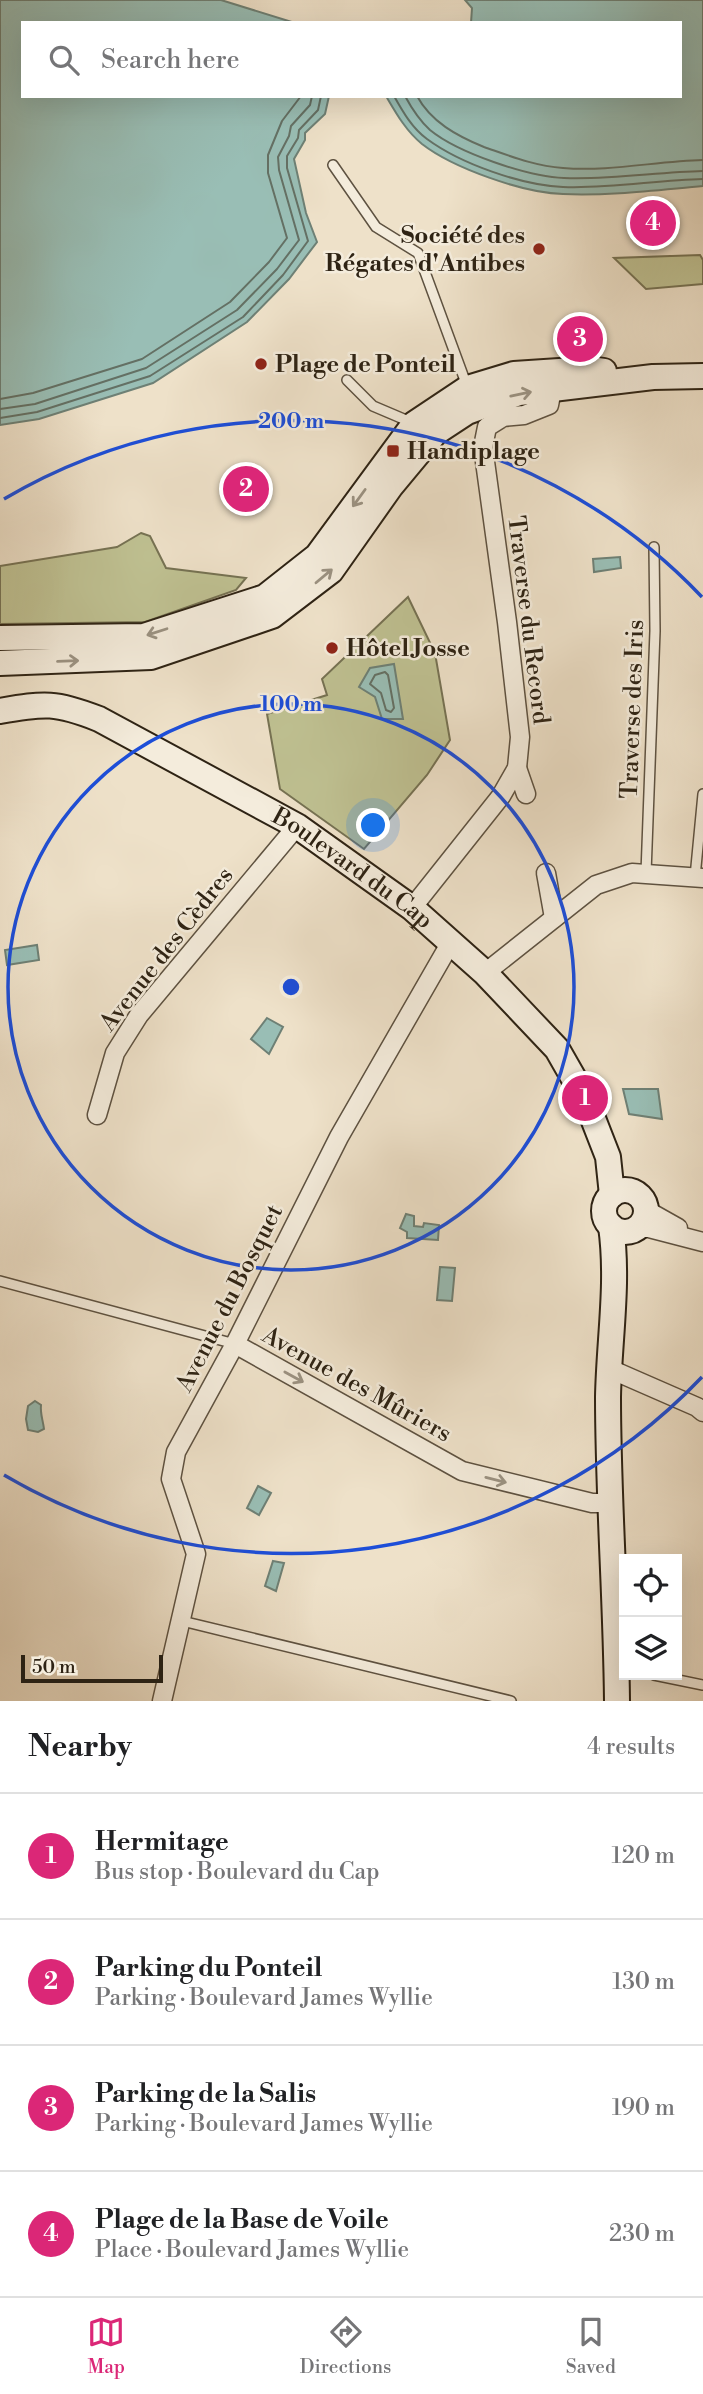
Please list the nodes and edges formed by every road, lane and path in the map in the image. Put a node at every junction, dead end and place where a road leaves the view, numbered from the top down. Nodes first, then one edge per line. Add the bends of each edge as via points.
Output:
1 (333, 165) dead end
2 (703, 376) edge
3 (653, 377) junction
4 (347, 380) dead end
5 (552, 390) junction
6 (476, 397) junction
7 (414, 424) junction
8 (385, 477) junction
9 (654, 547) dead end
10 (200, 630) junction
11 (0, 638) edge
12 (0, 663) edge
13 (0, 711) edge
14 (517, 768) junction
15 (526, 794) dead end
16 (703, 794) edge
17 (297, 826) junction
18 (546, 873) dead end
19 (646, 873) junction
20 (699, 877) edge
21 (412, 908) junction
22 (554, 918) junction
23 (451, 942) junction
24 (485, 973) junction
25 (97, 1115) dead end
26 (628, 1214) junction
27 (703, 1241) edge
28 (0, 1281) edge
29 (235, 1344) junction
30 (610, 1369) junction
31 (703, 1412) edge
32 (609, 1503) junction
33 (181, 1621) junction
34 (619, 1640) edge
35 (619, 1680) edge
36 (678, 1680) edge
37 (703, 1685) edge
38 (162, 1701) edge
39 (512, 1701) edge
40 (617, 1701) edge

1 - 6 lane via 376,227 418,253
2 - 3 street
3 - 5 street
3 - 6 street via 590,369 514,374
4 - 7 lane via 373,406
6 -> 5 street
5 - 14 street, Traverse du Record via 549,405 503,417 487,428 482,447 520,737
6 - 7 street
6 - 8 street
7 - 8 street
8 - 10 street via 331,571 294,587 272,616
9 - 19 lane, Traverse des Iris
10 -> 11 street via 144,636
12 -> 10 street via 151,657
13 - 17 street, Boulevard du Cap via 39,704 74,709
14 - 15 street
14 - 21 street, Traverse du Record via 501,796
16 - 20 lane
17 - 21 street, Boulevard du Cap
17 - 25 street, Avenue des Cèdres via 139,1015 115,1053
18 - 22 street
19 - 20 street
19 - 22 street via 596,885
21 - 23 street, Boulevard du Cap
22 - 24 street
23 - 24 street, Boulevard du Cap
23 - 29 street, Avenue du Bosquet via 340,1137
24 - 26 street, Boulevard du Cap via 557,1049 585,1098
26 - 27 street, Boulevard du Cap
26 - 30 street via 615,1273
28 - 29 lane, Avenue des Mûriers
29 -> 32 street, Avenue des Mûriers via 462,1471 592,1503
29 - 33 street, Avenue du Bosquet via 176,1452 171,1479 196,1554
30 - 31 street
30 - 32 street
32 - 34 street
33 - 38 street, Avenue du Bosquet
33 - 39 lane
35 - 40 street
36 - 37 lane

